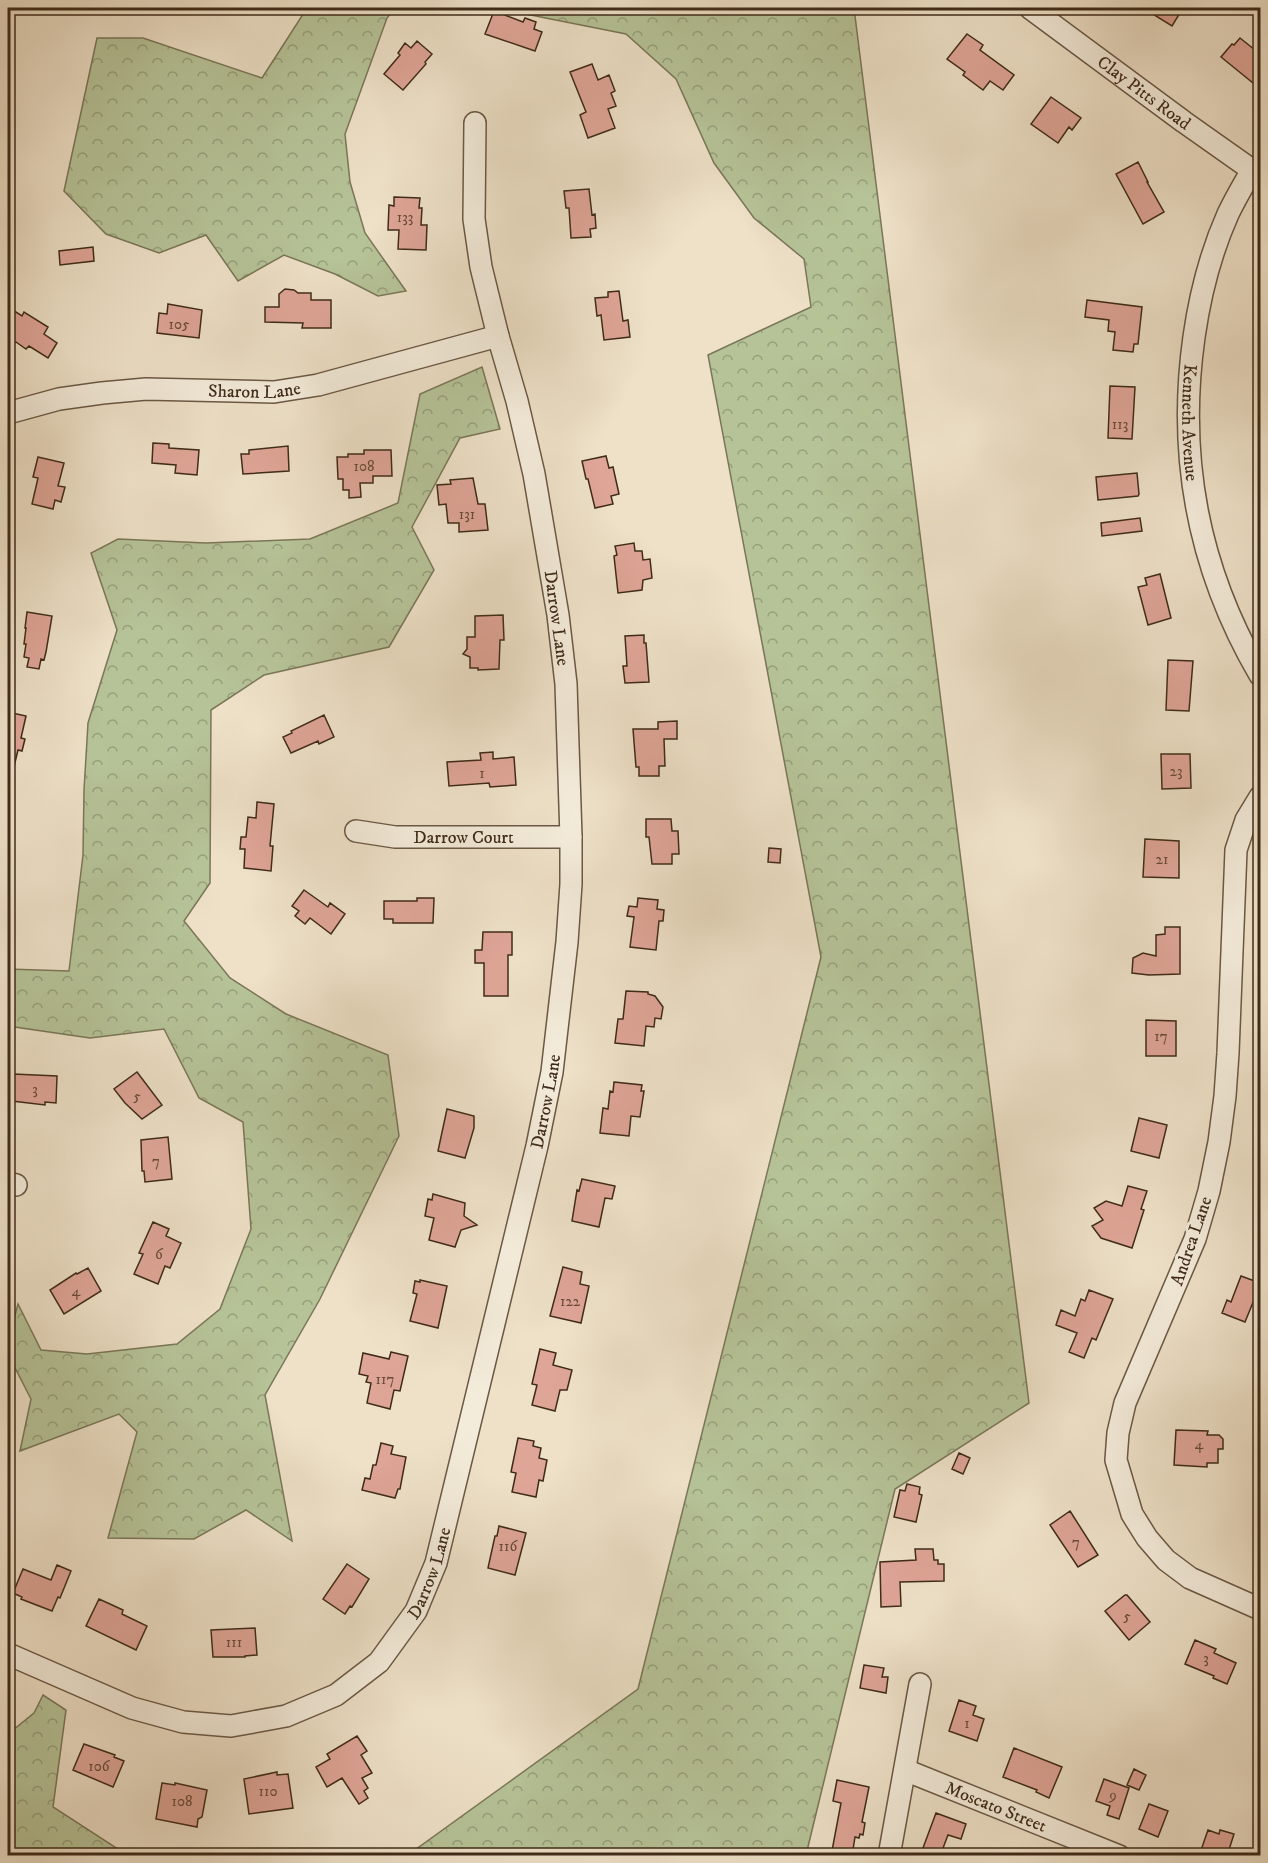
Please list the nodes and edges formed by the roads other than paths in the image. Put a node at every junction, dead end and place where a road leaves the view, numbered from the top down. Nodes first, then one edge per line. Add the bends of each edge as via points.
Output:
1 (1030, 8) edge
2 (475, 123) dead end
3 (1256, 171) edge
4 (498, 336) junction
5 (8, 413) edge
6 (1260, 675) edge
7 (1260, 797) edge
8 (356, 831) dead end
9 (571, 837) junction
10 (1260, 1609) edge
11 (8, 1654) edge
12 (920, 1684) dead end
13 (905, 1770) junction
14 (889, 1856) edge
15 (1119, 1856) edge

1 - 3 street, Clay Pitts Road
2 - 4 street, Darrow Lane via 474,219
3 - 6 street, Kenneth Avenue via 1228,213 1211,262 1198,310 1187,419 1199,523 1230,618
4 - 5 street, Sharon Lane via 318,386 274,392 146,389 59,399
4 - 9 street, Darrow Lane via 534,474 555,595 566,684
7 - 10 street, Andrea Lane via 1246,820 1236,850 1225,1095 1209,1191 1194,1239 1125,1403 1116,1460 1132,1514 1166,1560 1190,1578
8 - 9 street, Darrow Court via 395,837
9 - 11 street, Darrow Lane via 567,942 552,1072 436,1563 416,1611 379,1662 336,1695 286,1716 231,1726 183,1722 132,1708
12 - 13 street
13 - 14 street
13 - 15 street, Moscato Street

